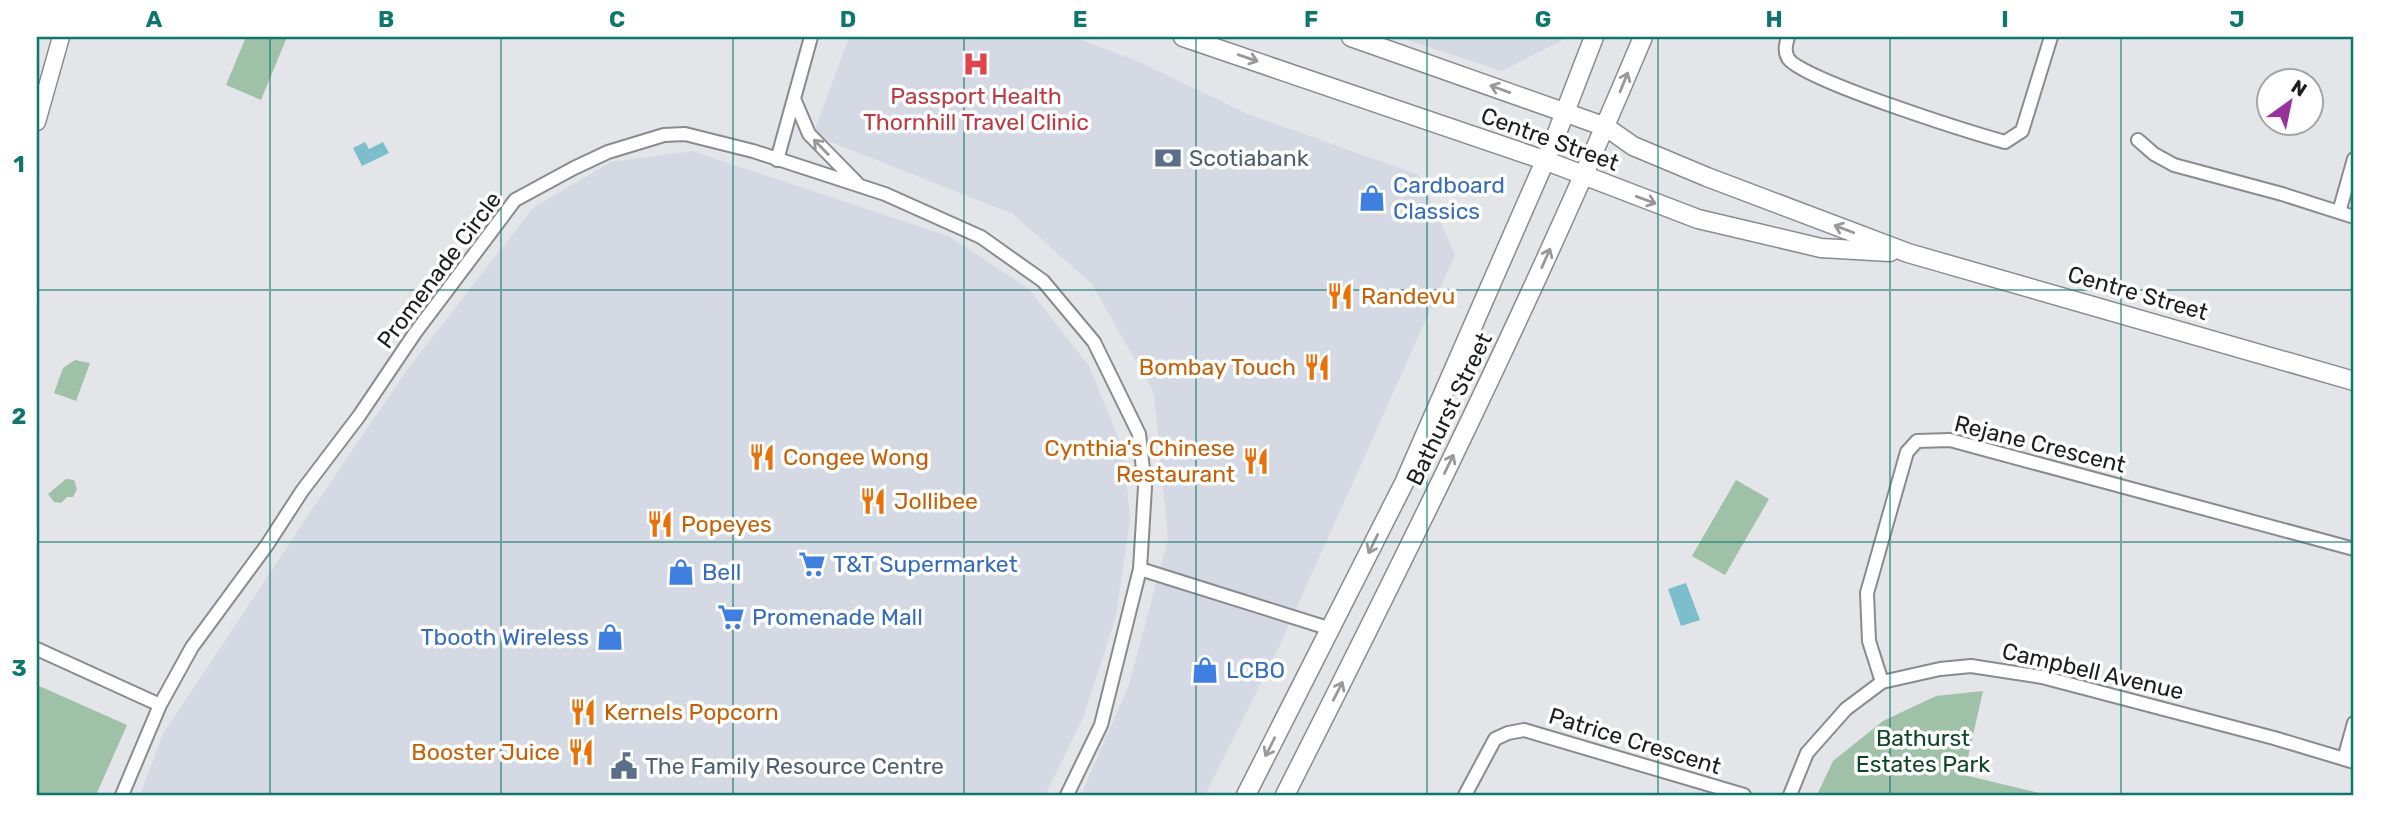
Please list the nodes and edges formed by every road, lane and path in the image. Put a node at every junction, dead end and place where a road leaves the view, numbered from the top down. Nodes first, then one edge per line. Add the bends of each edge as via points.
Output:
1 (61, 37) edge
2 (811, 37) edge
3 (1183, 37) edge
4 (1351, 37) edge
5 (1594, 37) edge
6 (1643, 37) edge
7 (1788, 37) edge
8 (2051, 37) edge
9 (794, 100) junction
10 (1565, 112) junction
11 (37, 122) edge
12 (1606, 127) junction
13 (2138, 141) dead end
14 (2354, 159) edge
15 (777, 160) junction
16 (1544, 160) junction
17 (1583, 175) junction
18 (859, 186) junction
19 (2339, 212) junction
20 (2354, 217) edge
21 (1908, 253) junction
22 (2354, 381) edge
23 (2354, 549) edge
24 (1140, 569) junction
25 (1331, 629) junction
26 (37, 649) edge
27 (1882, 682) junction
28 (160, 705) junction
29 (2354, 723) edge
30 (2349, 760) edge
31 (122, 795) edge
32 (1067, 795) edge
33 (1246, 795) edge
34 (1285, 795) edge
35 (1465, 795) edge
36 (1744, 795) edge
37 (1790, 795) edge

1 - 11 street
2 - 9 street
3 -> 16 main road, Centre Street
10 -> 4 main road, Centre Street
5 - 10 main road, Bathurst Street
12 -> 6 main road, Bathurst Street
7 - 8 street via 1788,59 1804,71 2004,142 2022,131
9 - 15 street
18 -> 9 street via 809,134
10 - 12 main road, Centre Street
10 - 16 main road, Bathurst Street
12 - 17 main road, Bathurst Street
21 -> 12 main road, Centre Street via 1633,146
13 - 19 street via 2174,165
14 - 19 street
15 - 18 street, Promenade Circle
15 - 28 street, Promenade Circle via 685,134 664,135 608,152 515,200 192,647
16 - 17 main road, Centre Street
16 -> 25 main road, Bathurst Street via 1404,484
17 -> 21 main road, Centre Street via 1698,219 1822,248
34 -> 17 main road, Bathurst Street via 1397,573
18 - 24 street, Promenade Circle via 912,204 981,237 1043,281 1094,342 1139,434 1145,487
19 - 20 street
21 - 22 main road, Centre Street
23 - 27 street, Rejane Crescent via 1950,440 1917,441 1907,452 1867,593 1869,641
24 - 25 street
24 - 32 street, Promenade Circle via 1101,725
25 -> 33 main road, Bathurst Street
26 - 28 street
27 - 30 street, Campbell Avenue via 1971,666 2012,670
27 - 37 street, Campbell Avenue via 1846,709 1807,753
28 - 31 street, Promenade Circle
29 - 30 street
35 - 36 street, Patrice Crescent via 1495,739 1524,730

